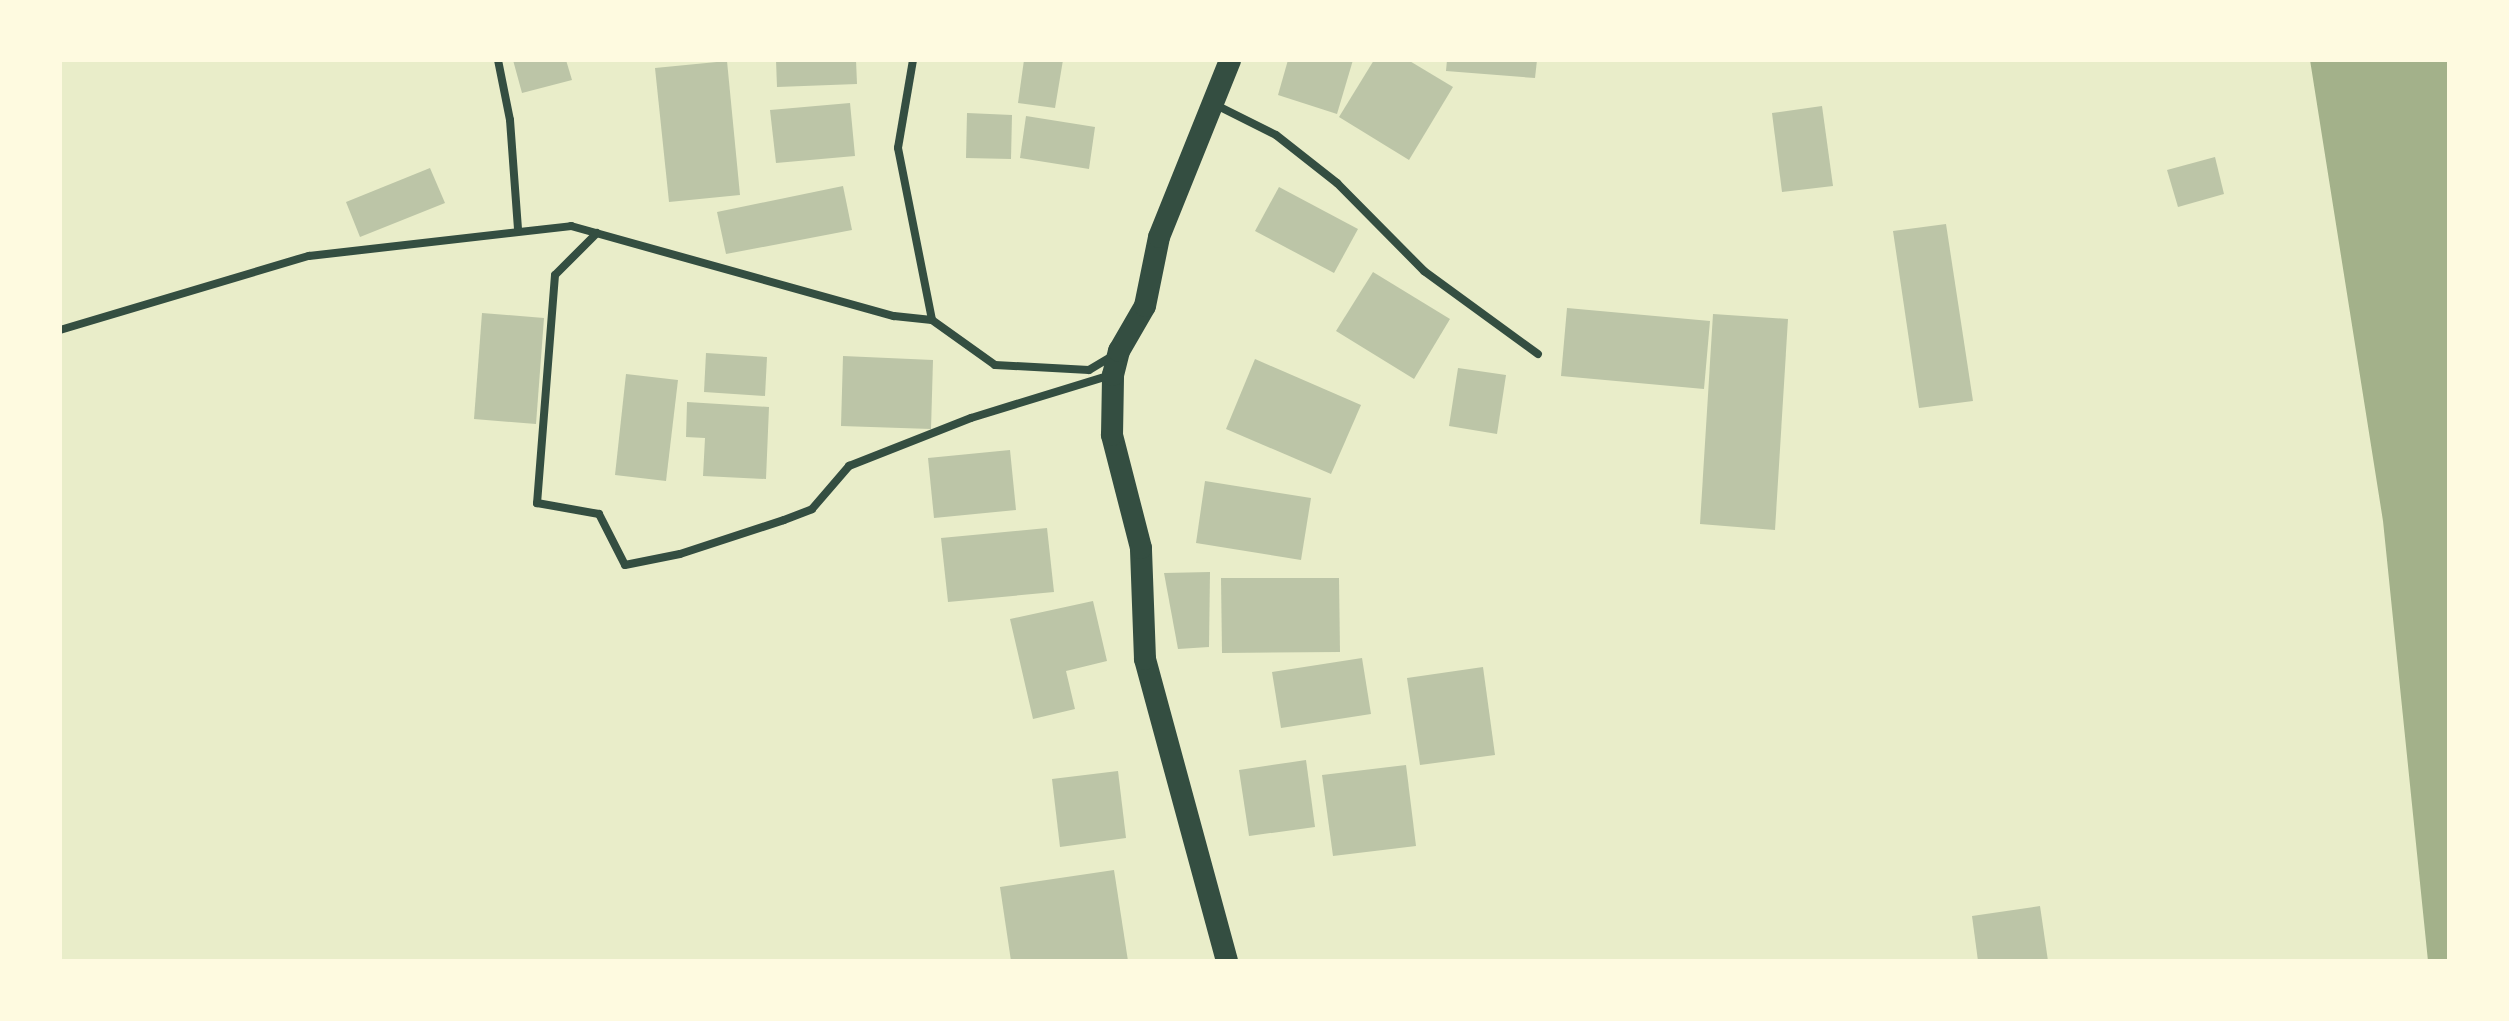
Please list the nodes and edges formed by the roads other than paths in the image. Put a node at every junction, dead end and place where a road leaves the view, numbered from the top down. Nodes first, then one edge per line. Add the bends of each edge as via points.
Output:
1 (498, 60) edge
2 (913, 60) edge
3 (1230, 60) edge
4 (1211, 103) junction
5 (518, 230) junction
6 (597, 233) junction
7 (932, 320) junction
8 (60, 330) edge
9 (1119, 351) junction
10 (1538, 354) dead end
11 (1113, 375) junction
12 (1227, 961) edge

1 - 5 street via 510,120
2 - 7 street via 898,148
3 - 4 highway
4 - 9 highway via 1159,237 1145,306
4 - 10 street via 1276,135 1372,216 1424,271
5 - 6 street via 571,226
5 - 8 street via 309,256
6 - 7 street via 894,316
6 - 11 street via 555,275 537,503 599,514 625,565 784,520 812,509 849,466 971,418
7 - 9 street via 995,365 1089,370
9 - 11 highway
11 - 12 highway via 1112,435 1141,548 1145,659

